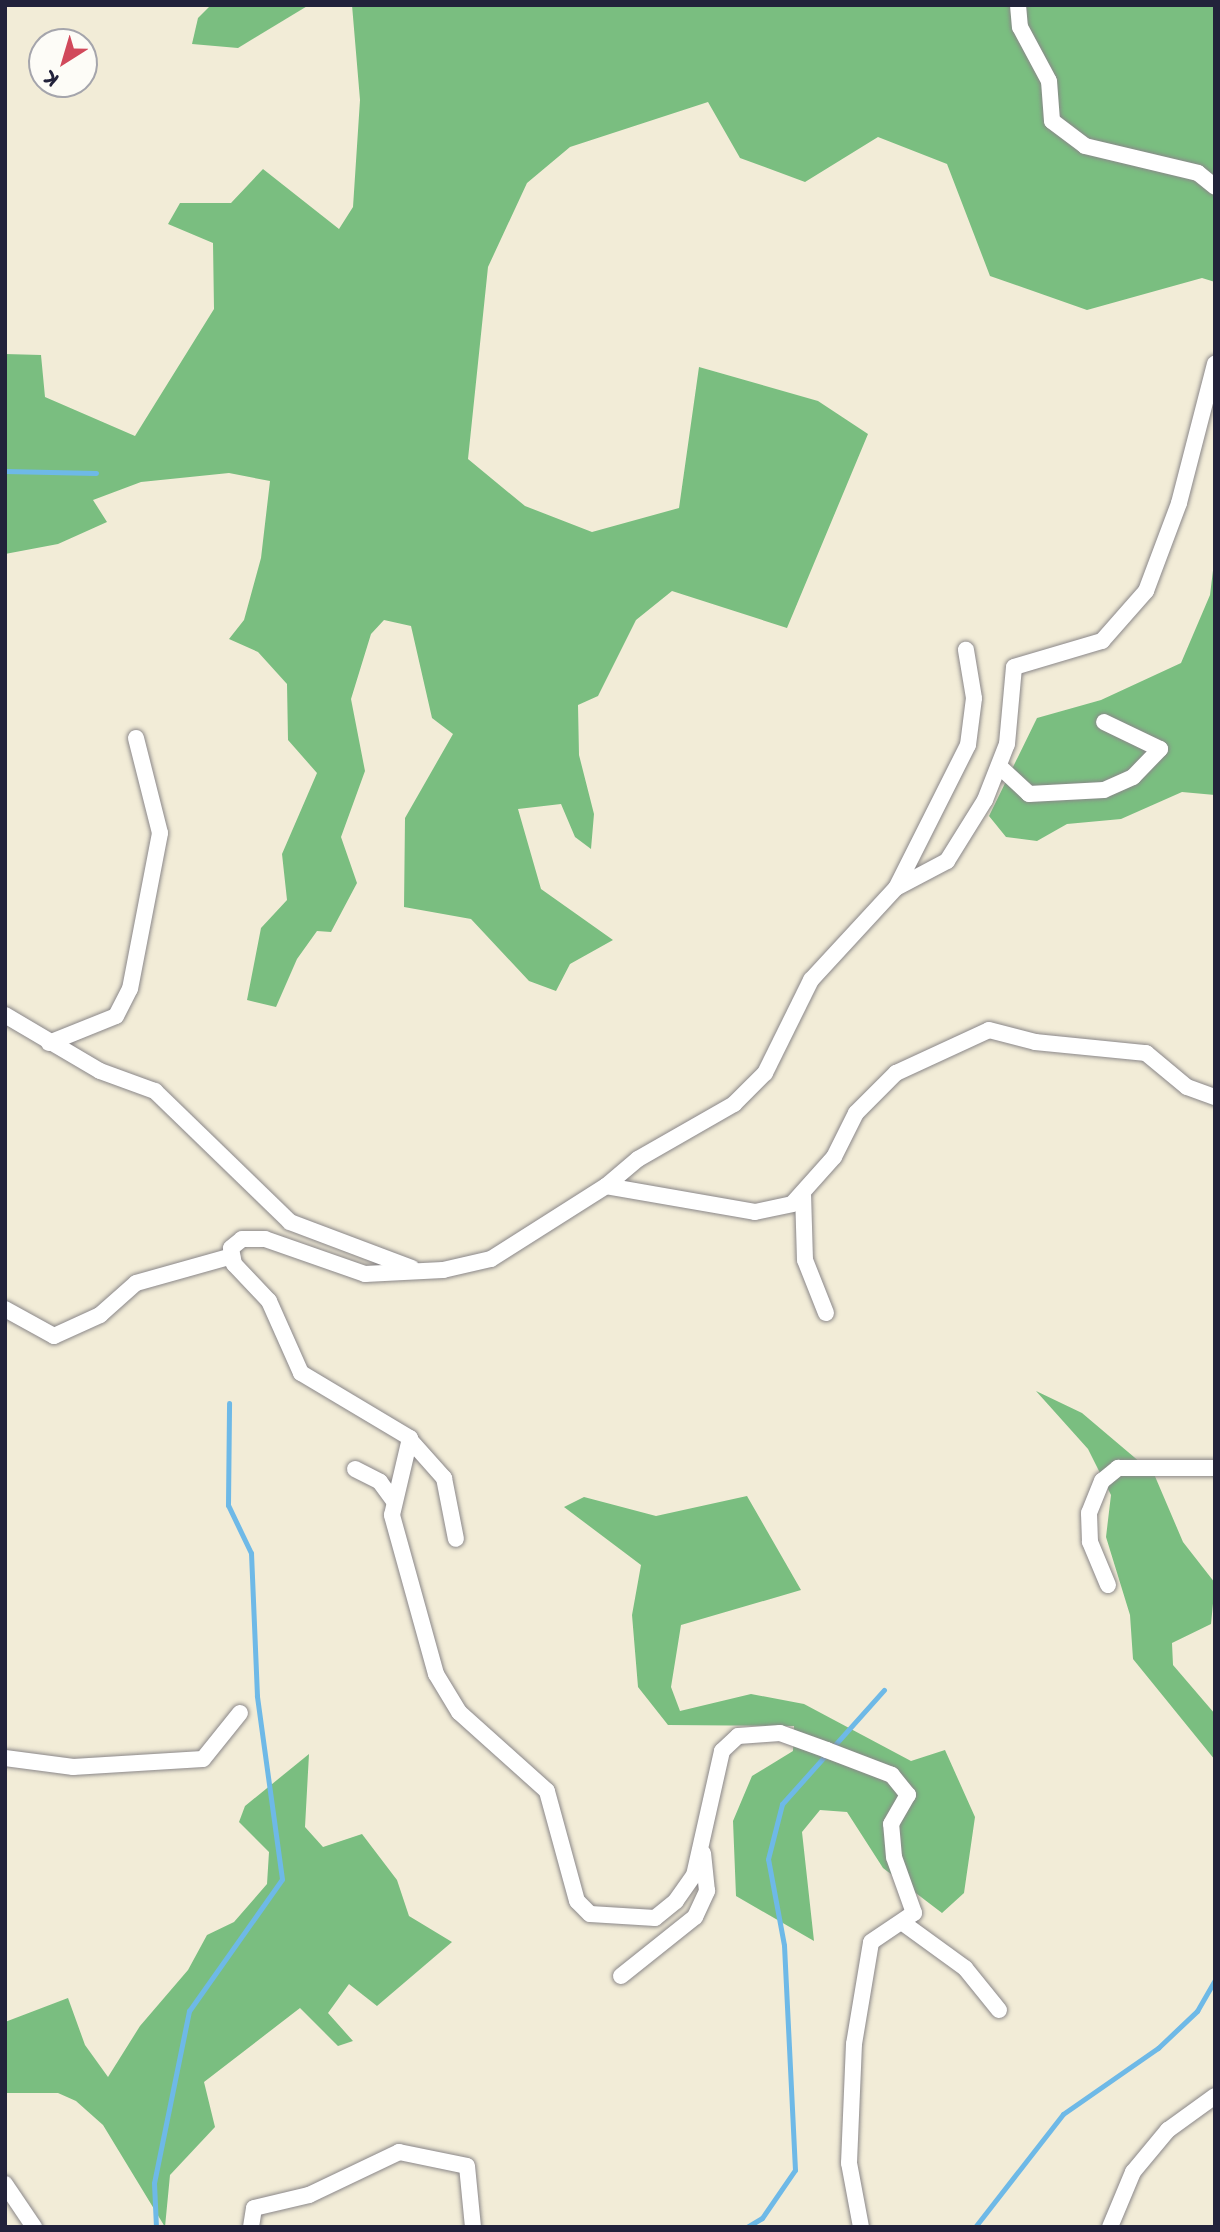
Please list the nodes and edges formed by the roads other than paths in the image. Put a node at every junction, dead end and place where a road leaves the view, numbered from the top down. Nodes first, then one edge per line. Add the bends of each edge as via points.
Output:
1 (1018, 5) edge
2 (1215, 187) edge
3 (1215, 363) edge
4 (966, 650) dead end
5 (1104, 722) dead end
6 (136, 738) dead end
7 (999, 766) junction
8 (896, 888) junction
9 (5, 1015) edge
10 (49, 1043) junction
11 (1215, 1097) edge
12 (606, 1186) junction
13 (803, 1193) junction
14 (232, 1256) junction
15 (414, 1269) junction
16 (5, 1309) edge
17 (826, 1313) dead end
18 (411, 1441) junction
19 (1215, 1468) edge
20 (355, 1469) dead end
21 (394, 1501) junction
22 (456, 1539) dead end
23 (1108, 1585) dead end
24 (240, 1713) dead end
25 (5, 1758) edge
26 (702, 1844) junction
27 (903, 1923) junction
28 (621, 1976) dead end
29 (999, 2010) dead end
30 (1215, 2096) edge
31 (5, 2184) edge
32 (34, 2227) edge
33 (251, 2227) edge
34 (473, 2227) edge
35 (861, 2227) edge
36 (1110, 2227) edge

1 - 2 street via 1020,27 1049,81 1052,121 1085,146 1198,173
3 - 7 street via 1179,503 1146,591 1102,640 1014,667 1007,744
4 - 8 street via 974,698 968,745
5 - 7 street via 1160,749 1133,777 1104,790 1029,794
6 - 10 street via 160,833 130,989 116,1016
7 - 8 street via 947,861 933,874
8 - 12 street via 811,980 765,1073 734,1104 638,1159
9 - 10 street
10 - 15 street via 100,1071 155,1091 290,1222
11 - 13 street via 1187,1087 1146,1053 1035,1042 989,1030 973,1033 955,1049 896,1073 856,1113 834,1157
12 - 13 street via 755,1212 792,1204
12 - 15 street via 491,1259
13 - 17 street via 805,1260
14 - 15 street via 242,1239 265,1238 365,1273
14 - 16 street via 136,1283 100,1315 54,1336
14 - 18 street via 269,1301 301,1373
18 - 21 street
18 - 22 street via 444,1478
19 - 23 street via 1118,1468 1102,1481 1089,1513 1090,1542
20 - 21 street via 380,1482
21 - 26 street via 400,1553 436,1674 459,1712 547,1791 576,1901 590,1914 655,1918 694,1875
24 - 25 street via 203,1759 73,1767
26 - 27 street via 713,1774 722,1751 738,1736 780,1733 872,1766 908,1794 891,1824 894,1857 912,1895 914,1913
26 - 28 street via 707,1891 695,1917
27 - 29 street via 965,1968
27 - 35 street via 871,1942 866,1953 853,2044 849,2163
30 - 36 street via 1168,2130 1133,2172
31 - 32 street
33 - 34 street via 254,2208 309,2195 399,2152 467,2166

